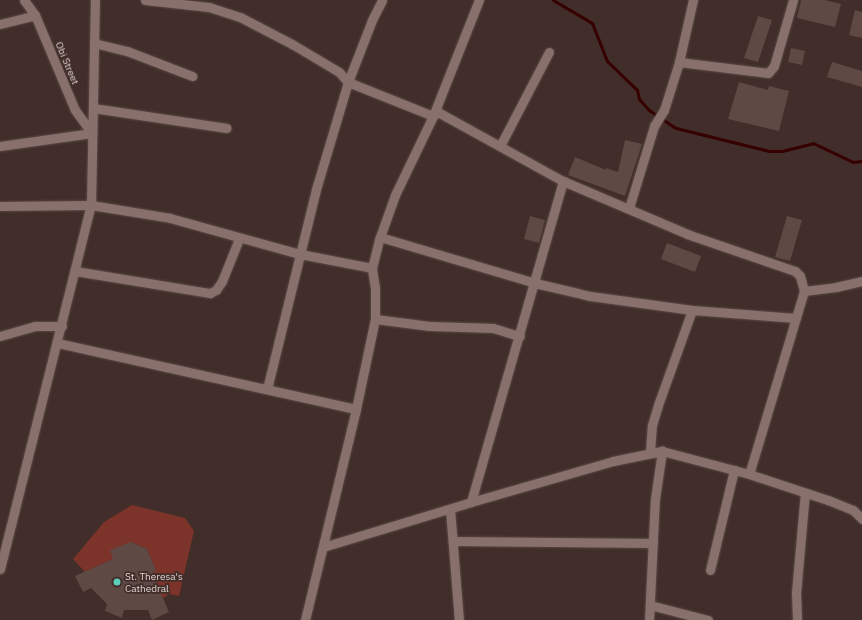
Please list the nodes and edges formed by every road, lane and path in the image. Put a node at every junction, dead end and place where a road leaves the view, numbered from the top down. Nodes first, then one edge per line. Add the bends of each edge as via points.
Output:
1 (24, 0) edge
2 (95, 0) edge
3 (145, 0) edge
4 (382, 0) edge
5 (479, 0) edge
6 (693, 0) edge
7 (793, 0) edge
8 (198, 3) edge
9 (35, 15) junction
10 (0, 24) edge
11 (94, 43) junction
12 (549, 52) dead end
13 (679, 62) junction
14 (192, 76) dead end
15 (348, 82) junction
16 (93, 108) junction
17 (434, 114) junction
18 (227, 128) dead end
19 (92, 133) junction
20 (0, 146) edge
21 (500, 146) junction
22 (563, 181) junction
23 (91, 205) junction
24 (0, 206) edge
25 (629, 208) junction
26 (380, 237) junction
27 (239, 239) junction
28 (300, 254) junction
29 (372, 268) junction
30 (75, 271) junction
31 (862, 281) edge
32 (535, 283) junction
33 (804, 291) junction
34 (692, 310) junction
35 (796, 318) junction
36 (375, 319) junction
37 (62, 326) junction
38 (0, 336) edge
39 (520, 336) junction
40 (58, 343) junction
41 (267, 389) junction
42 (356, 409) junction
43 (662, 451) junction
44 (650, 452) junction
45 (734, 470) junction
46 (749, 474) junction
47 (805, 493) junction
48 (471, 502) junction
49 (450, 509) junction
50 (862, 519) edge
51 (4, 528) edge
52 (453, 541) junction
53 (653, 543) junction
54 (323, 547) junction
55 (0, 569) edge
56 (710, 570) dead end
57 (650, 605) junction
58 (305, 620) edge
59 (460, 620) edge
60 (649, 620) edge
61 (708, 620) edge
62 (797, 620) edge

1 - 9 street, Obi Street
2 - 11 street
3 - 8 street
4 - 15 street
5 - 17 street
6 - 13 street
7 - 13 street via 774,66 768,73
8 - 15 street via 240,17 292,44 338,72
9 - 10 street
9 - 19 street, Obi Street via 75,110
11 - 14 street via 127,51
11 - 16 street
12 - 21 street
13 - 25 street via 664,110 654,126
15 - 17 street
15 - 28 street
16 - 18 street
16 - 19 street
17 - 21 street
17 - 26 street via 395,195
19 - 20 street
19 - 23 street
21 - 22 street
22 - 25 street
22 - 32 street
23 - 24 street
23 - 27 street via 170,218
23 - 30 street
25 - 33 street via 687,234 795,270 800,276
26 - 29 street
26 - 32 street
27 - 28 street
27 - 30 street via 222,281 216,290 210,293
28 - 29 street
28 - 41 street
29 - 36 street
30 - 37 street
31 - 33 street
32 - 34 street via 590,296
32 - 39 street
33 - 35 street
34 - 35 street
34 - 44 street via 656,412
35 - 46 street
36 - 39 street via 430,326 493,328
36 - 42 street
37 - 38 street via 35,326
37 - 40 street
39 - 48 street
40 - 41 street
40 - 51 street
41 - 42 street
42 - 54 street
43 - 44 street
43 - 45 street
43 - 53 street via 655,499
44 - 48 street
45 - 46 street
45 - 56 street
46 - 47 street
47 - 50 street via 853,510
47 - 62 street via 796,593
48 - 49 street
49 - 52 street
49 - 54 street
51 - 55 street
52 - 53 street
52 - 59 street
53 - 57 street
54 - 58 street
57 - 60 street
57 - 61 street

